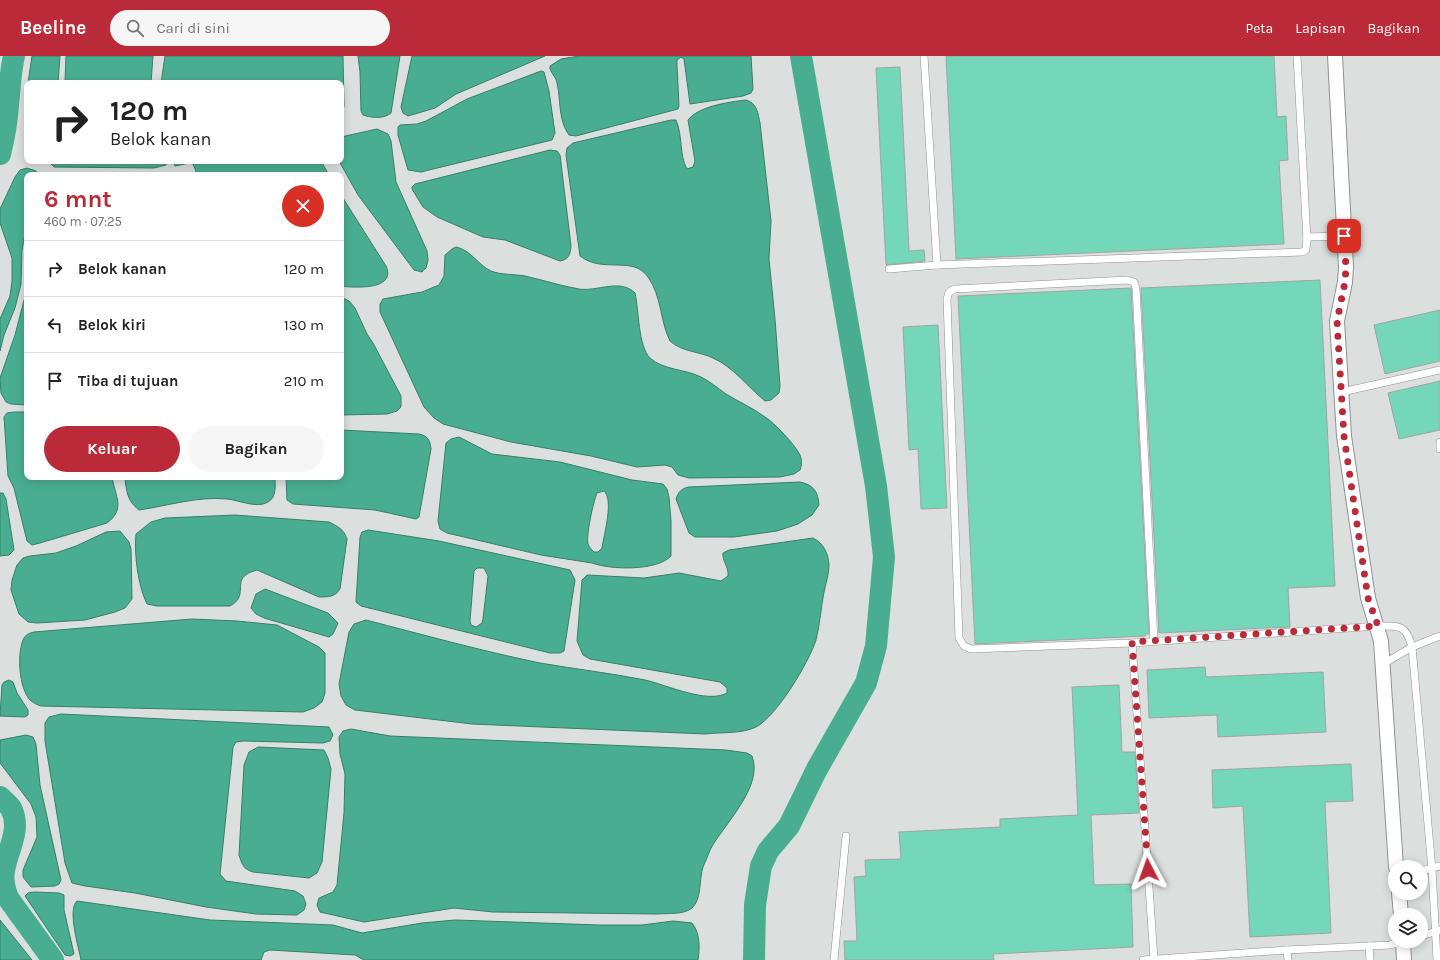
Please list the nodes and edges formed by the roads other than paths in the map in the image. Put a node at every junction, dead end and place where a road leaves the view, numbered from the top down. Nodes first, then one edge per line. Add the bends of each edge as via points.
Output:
1 (924, 56) edge
2 (1297, 56) edge
3 (1335, 56) edge
4 (1344, 236) junction
5 (1307, 240) junction
6 (937, 265) junction
7 (889, 268) dead end
8 (1440, 370) edge
9 (1342, 392) junction
10 (1440, 442) edge
11 (1440, 449) edge
12 (1378, 626) junction
13 (1440, 636) edge
14 (1154, 641) junction
15 (1132, 642) junction
16 (1412, 647) junction
17 (1383, 664) junction
18 (846, 836) dead end
19 (1396, 860) edge
20 (1440, 866) edge
21 (1432, 869) junction
22 (1428, 870) edge
23 (1437, 931) edge
24 (1388, 944) edge
25 (1369, 946) junction
26 (1404, 948) edge
27 (1287, 950) junction
28 (1154, 959) edge
29 (834, 960) edge
30 (1143, 960) edge
31 (1288, 960) edge
32 (1370, 960) edge
33 (1404, 960) edge
34 (1437, 960) edge

1 - 6 lane
2 - 5 lane
3 - 4 street
4 - 5 lane via 1306,237
4 - 9 street via 1345,282 1337,321
5 - 6 lane via 1306,250 1302,252
6 - 7 lane
8 - 9 lane
9 - 12 street via 1344,436 1368,598
10 - 11 lane
12 - 14 lane
12 - 16 lane via 1398,626 1406,630
12 - 17 street
13 - 16 lane
14 - 15 lane
14 - 15 lane via 1134,282 1127,280 955,289 950,292 947,299 959,638 964,646 971,649
15 - 28 lane
16 - 17 lane
16 - 21 lane
17 - 19 street
18 - 29 lane
20 - 21 lane
21 - 22 lane
21 - 23 lane
23 - 34 lane
24 - 25 lane
25 - 27 lane
25 - 32 lane
26 - 33 street
27 - 28 lane
27 - 31 lane
28 - 30 lane

